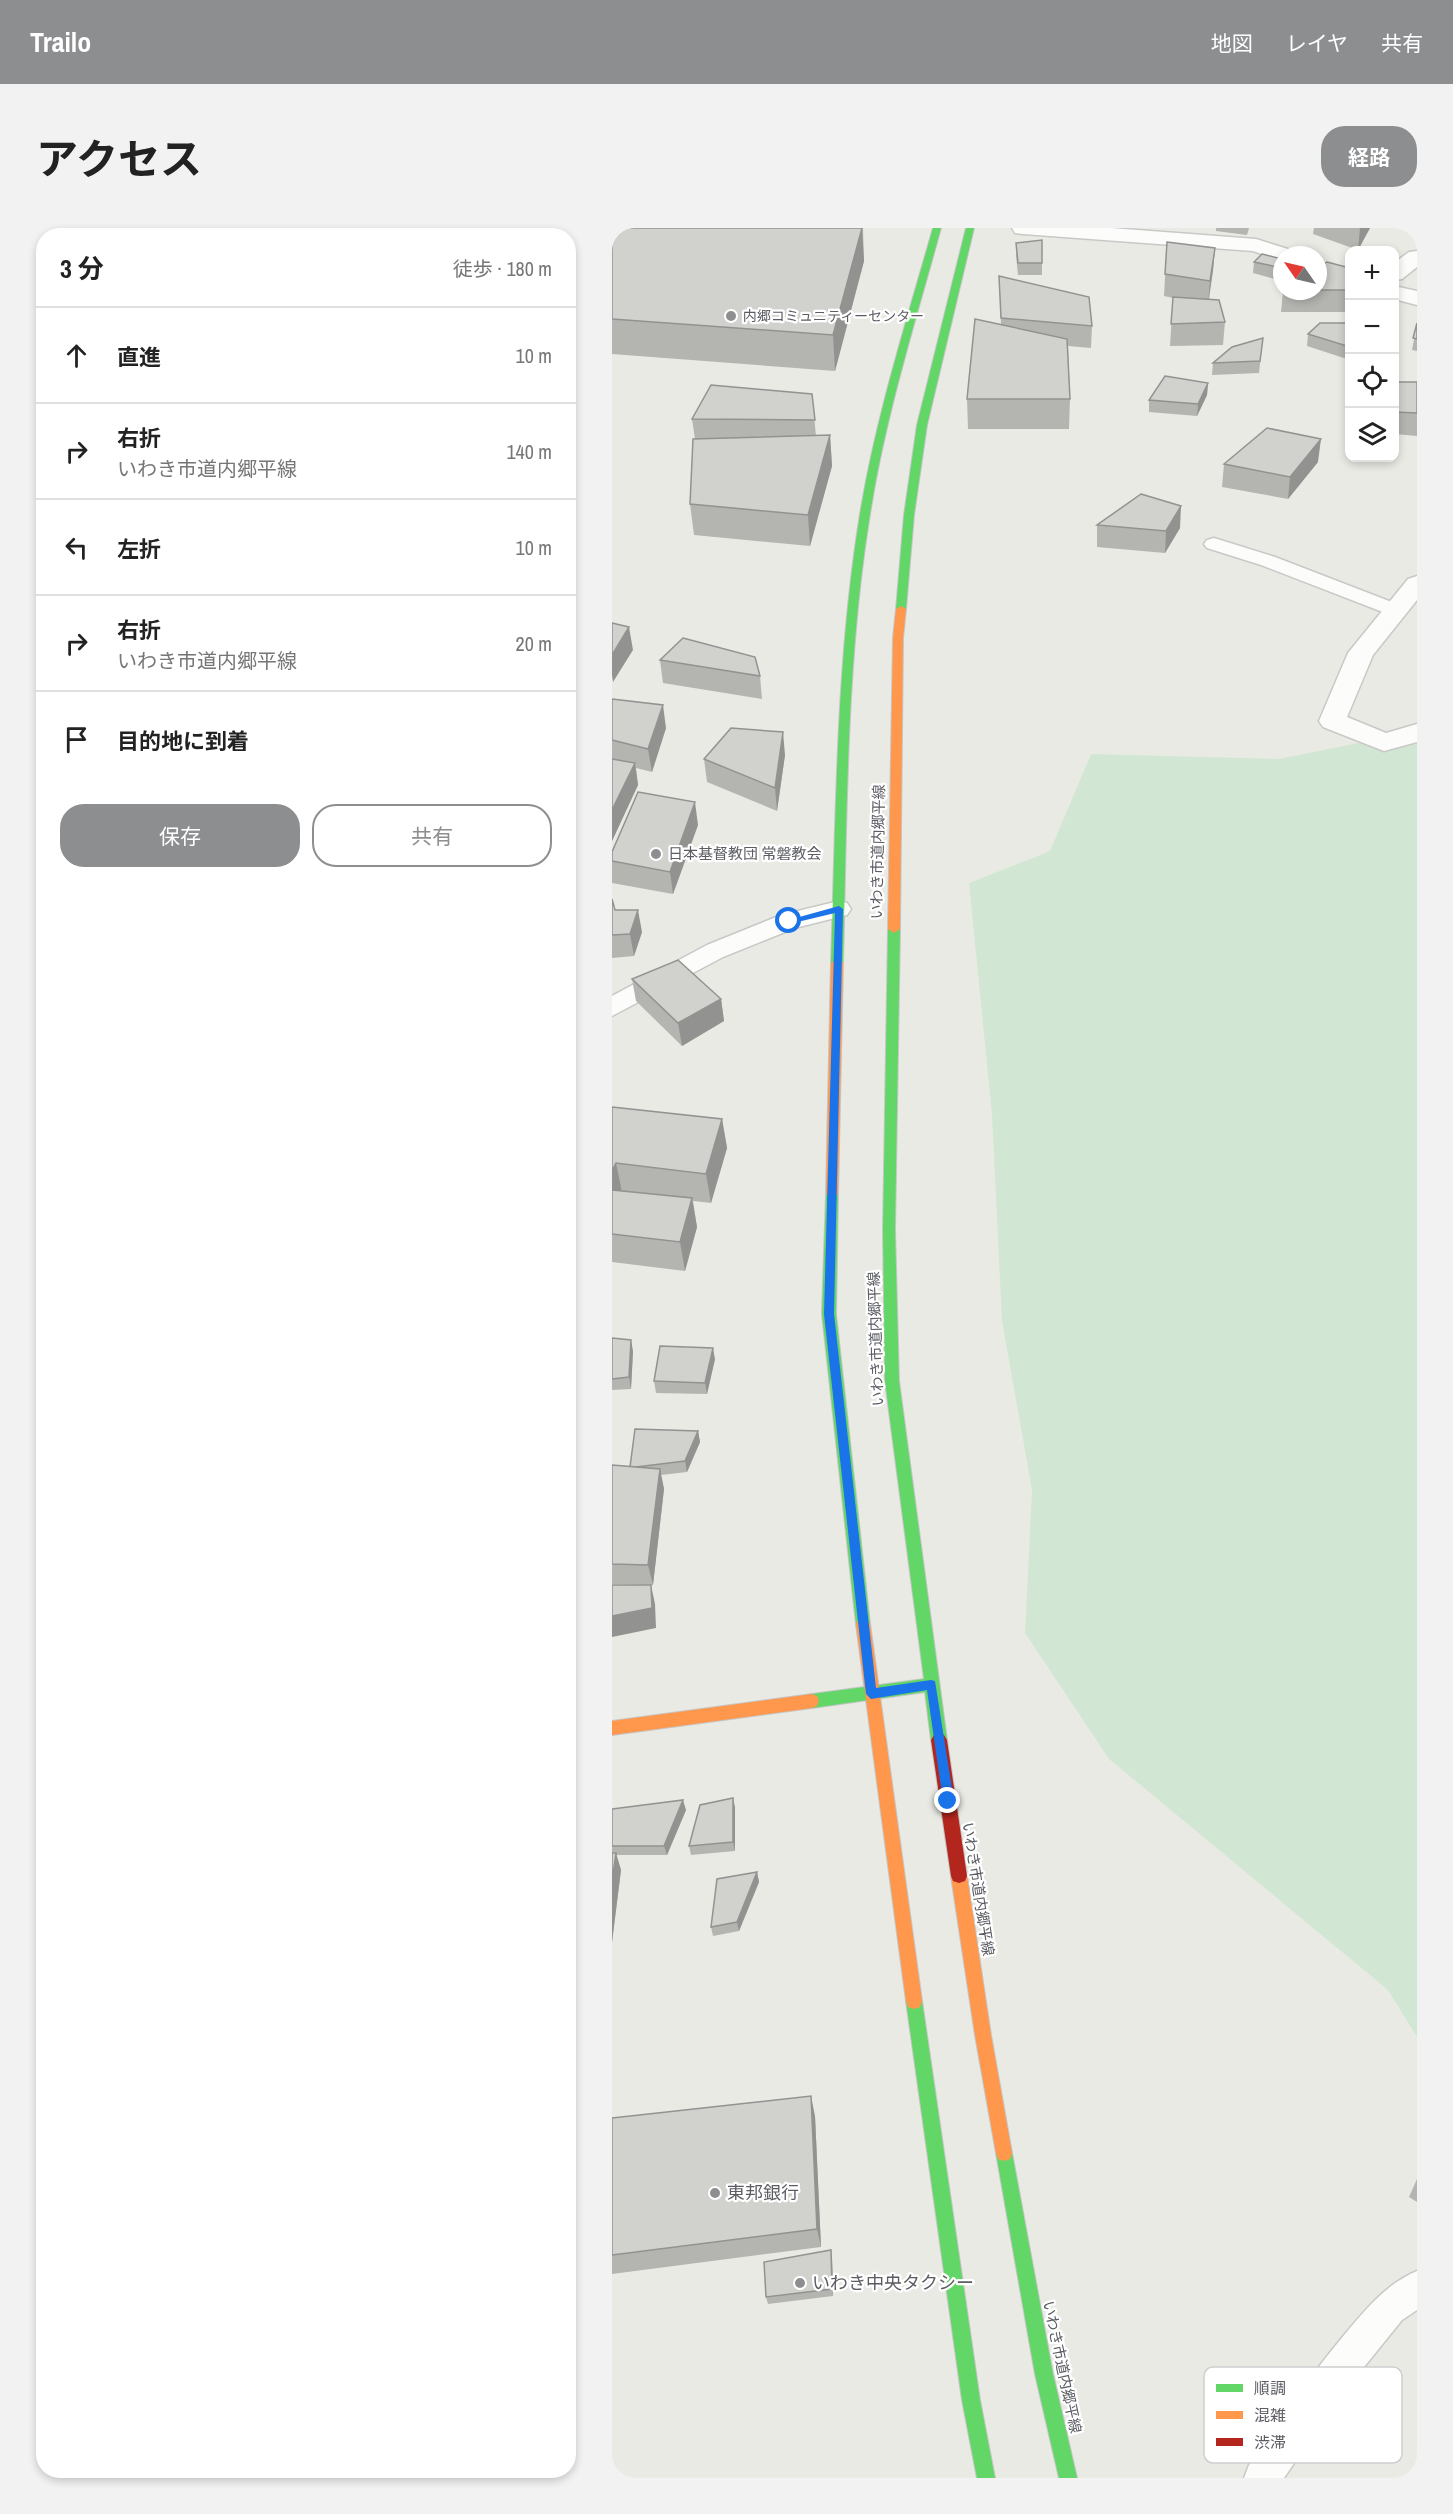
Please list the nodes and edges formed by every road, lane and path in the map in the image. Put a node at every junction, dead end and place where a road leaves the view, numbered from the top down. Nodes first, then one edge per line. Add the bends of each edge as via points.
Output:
1 (937, 228) edge
2 (970, 228) edge
3 (1023, 228) edge
4 (1277, 228) edge
5 (1256, 245) junction
6 (1273, 251) edge
7 (1417, 257) edge
8 (1399, 271) edge
9 (1399, 293) edge
10 (1417, 298) edge
11 (1214, 544) dead end
12 (1417, 584) edge
13 (1395, 610) junction
14 (1417, 733) edge
15 (839, 909) junction
16 (612, 1007) edge
17 (931, 1685) junction
18 (871, 1694) junction
19 (612, 1728) edge
20 (1417, 2288) edge
21 (1341, 2367) edge
22 (1272, 2463) edge
23 (986, 2478) edge
24 (1068, 2478) edge
25 (1262, 2478) edge

1 - 15 street via 879,437 859,554 848,669
2 - 17 street, いわき市道内郷平線 via 922,425 898,638 889,1230 892,1381
3 - 5 street
4 - 5 street
5 - 6 street
7 - 8 street
9 - 10 street
11 - 13 lane
12 - 13 street
13 - 14 street via 1361,653 1332,720 1384,742
15 - 16 lane via 789,921 715,951
15 - 18 street via 829,1314
17 - 18 street
17 - 24 street, いわき市道内郷平線 via 983,2035 1044,2374
18 - 19 street
18 - 23 street via 969,2388
20 - 21 lane via 1390,2308
22 - 25 lane

